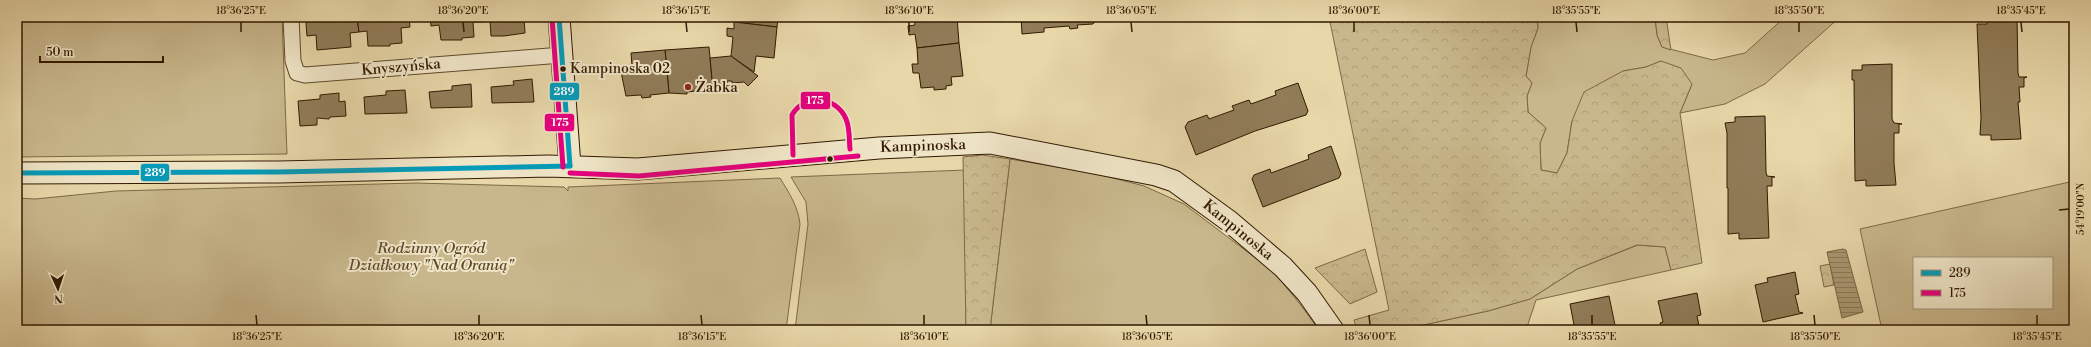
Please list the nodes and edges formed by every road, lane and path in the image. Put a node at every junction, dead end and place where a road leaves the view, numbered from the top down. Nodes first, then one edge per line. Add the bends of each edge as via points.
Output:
1 (291, 17) edge
2 (559, 17) edge
3 (562, 55) junction
4 (570, 166) junction
5 (17, 173) edge
6 (1333, 330) edge

1 - 3 street, Knyszyńska via 293,61 297,73 305,75
2 - 3 street
3 - 4 street
4 - 5 street, Kampinoska via 279,172
4 - 6 street, Kampinoska via 638,169 879,148 990,144 1156,175 1174,181 1229,221 1283,267 1307,294

